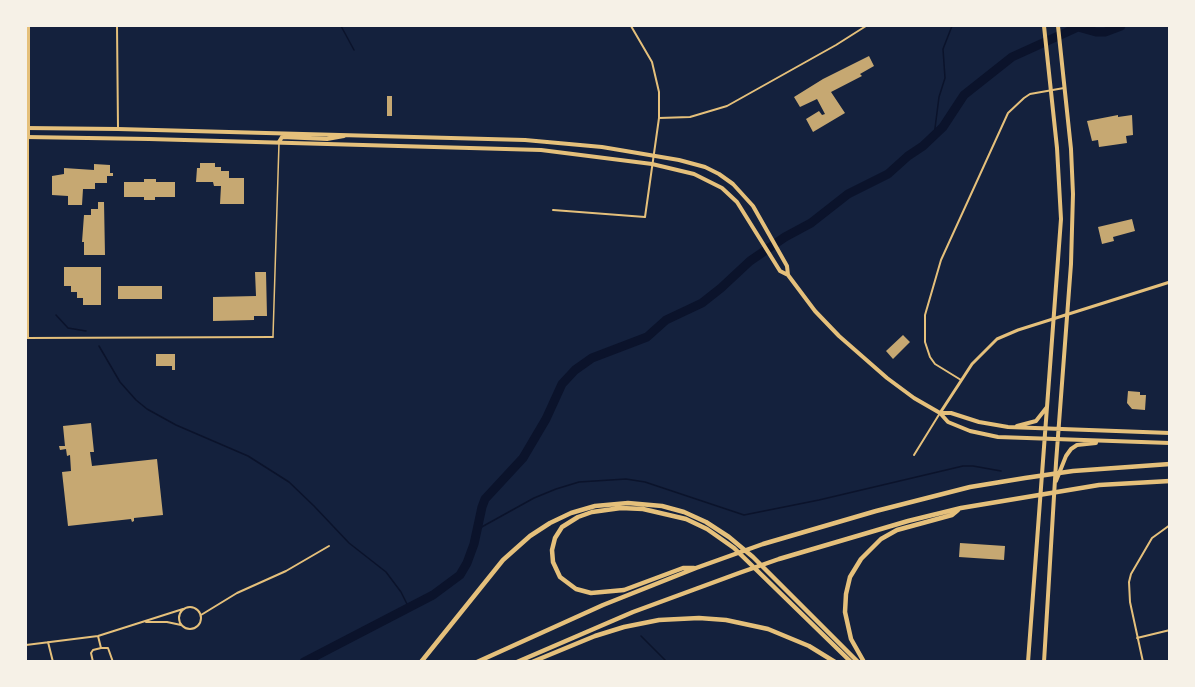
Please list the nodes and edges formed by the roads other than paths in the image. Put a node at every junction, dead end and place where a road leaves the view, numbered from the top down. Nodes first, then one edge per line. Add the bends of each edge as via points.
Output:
1 (28, 26) edge
2 (117, 26) edge
3 (631, 26) edge
4 (866, 26) edge
5 (1044, 26) edge
6 (1058, 26) edge
7 (1064, 88) junction
8 (1051, 90) junction
9 (659, 118) junction
10 (27, 128) edge
11 (118, 129) junction
12 (347, 135) junction
13 (27, 137) edge
14 (279, 142) junction
15 (653, 155) junction
16 (652, 164) junction
17 (553, 210) dead end
18 (788, 275) junction
19 (1170, 282) edge
20 (27, 337) edge
21 (273, 337) joint
22 (961, 380) junction
23 (1048, 405) junction
24 (940, 413) junction
25 (1013, 427) junction
26 (1046, 429) junction
27 (1058, 429) junction
28 (1170, 433) edge
29 (1045, 439) junction
30 (1058, 440) junction
31 (1112, 441) junction
32 (1170, 443) edge
33 (914, 454) dead end
34 (1170, 464) edge
35 (1170, 481) edge
36 (1054, 486) junction
37 (961, 508) junction
38 (1170, 525) edge
39 (329, 546) dead end
40 (696, 568) junction
41 (183, 609) junction
42 (201, 615) junction
43 (146, 622) junction
44 (181, 625) junction
45 (1170, 630) edge
46 (98, 636) junction
47 (1137, 638) junction
48 (48, 642) junction
49 (26, 645) edge
50 (101, 648) junction
51 (53, 662) edge
52 (93, 662) edge
53 (113, 662) edge
54 (421, 662) edge
55 (477, 662) edge
56 (517, 662) edge
57 (532, 662) edge
58 (835, 662) edge
59 (851, 662) edge
60 (858, 662) edge
61 (864, 662) edge
62 (1028, 662) edge
63 (1044, 662) edge
64 (1143, 662) edge

1 - 10 main road
2 - 11 street
3 - 9 street via 652,62 659,92
4 - 9 street via 727,106 690,117
5 - 8 main road
6 - 7 main road
7 - 8 street
7 - 27 main road via 1073,204
8 - 22 street via 1035,92 1008,113 933,281 924,324 927,349 935,364
8 - 23 main road via 1061,219
9 - 15 street
10 - 11 main road
10 - 13 main road
11 - 12 main road
12 - 14 main road via 282,137
12 - 15 main road via 540,141
13 - 14 main road
13 - 20 street
14 - 16 main road via 541,150
14 - 21 lane
15 - 16 street
15 - 18 main road via 683,161 734,184 753,206 787,266
16 - 17 street via 645,217
16 - 18 main road via 694,174 722,189 742,209 780,271
18 - 24 main road via 815,311 852,348 905,392
19 - 22 street via 997,339
20 - 21 street
22 - 24 street
23 - 25 main road via 1036,421
23 - 26 main road
24 - 25 main road
24 - 29 main road via 948,422 988,436
24 - 33 street
25 - 26 main road
26 - 27 main road
26 - 29 main road
27 - 28 main road
27 - 30 main road
29 - 30 main road
29 - 62 main road
30 - 31 main road
30 - 36 main road
31 - 32 main road
31 - 36 main road via 1075,446 1068,452
34 - 40 highway via 1073,471 970,487 763,544
35 - 37 highway via 1099,485
36 - 63 main road
37 - 56 highway via 778,559 625,615
37 - 61 highway via 952,515 888,535 861,559 850,577 845,612 851,639
38 - 47 street via 1152,538 1130,578
39 - 42 street
40 - 55 highway
40 - 59 highway via 683,568 624,590 591,593 576,589 560,577 552,550 562,527 592,512 643,508 686,519 734,548
41 - 42 street via 193,607
41 - 43 street
41 - 44 street via 178,619
42 - 44 street via 201,623 195,628 188,630
43 - 44 street
43 - 46 street
45 - 47 street
46 - 48 street
46 - 50 street
47 - 64 street
48 - 49 street
48 - 51 street
50 - 52 street via 93,650
50 - 53 street via 108,648
54 - 60 highway via 503,560 530,536 572,513 628,503 673,509 717,529 747,552
57 - 58 highway via 633,625 699,618 768,629

